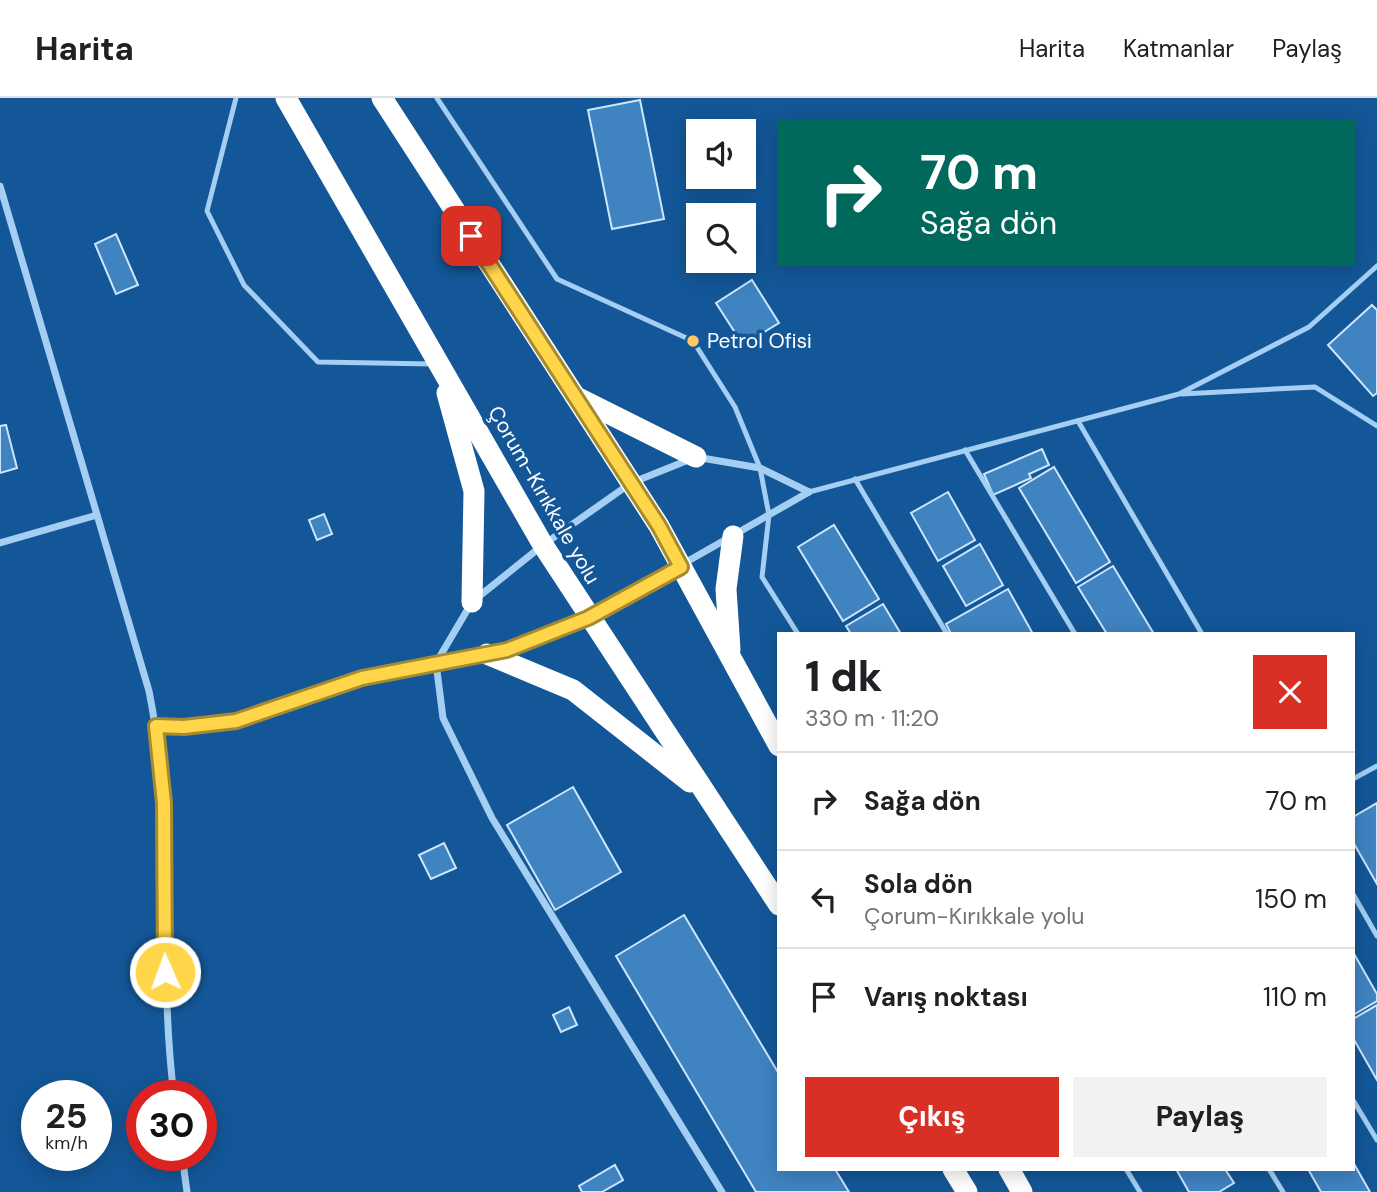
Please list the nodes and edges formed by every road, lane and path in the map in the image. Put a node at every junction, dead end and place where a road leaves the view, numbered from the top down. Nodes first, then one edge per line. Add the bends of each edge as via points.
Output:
1 (236, 98) edge
2 (286, 98) edge
3 (382, 98) edge
4 (437, 98) edge
5 (0, 186) edge
6 (1377, 266) edge
7 (439, 364) junction
8 (1179, 394) junction
9 (575, 396) junction
10 (1078, 421) junction
11 (1377, 426) edge
12 (965, 450) junction
13 (696, 457) junction
14 (760, 468) junction
15 (855, 479) junction
16 (631, 483) junction
17 (809, 492) junction
18 (97, 515) junction
19 (768, 515) junction
20 (733, 536) junction
21 (0, 543) edge
22 (543, 545) junction
23 (681, 567) junction
24 (472, 602) junction
25 (588, 618) junction
26 (797, 632) edge
27 (946, 632) edge
28 (1073, 632) edge
29 (1201, 632) edge
30 (487, 654) junction
31 (731, 659) junction
32 (436, 663) junction
33 (156, 726) junction
34 (777, 742) edge
35 (1377, 766) edge
36 (1355, 778) edge
37 (705, 794) junction
38 (1355, 898) edge
39 (777, 902) edge
40 (1377, 936) edge
41 (173, 1080) edge
42 (1355, 1103) edge
43 (1377, 1140) edge
44 (184, 1171) edge
45 (954, 1171) edge
46 (1010, 1171) edge
47 (1127, 1171) edge
48 (1270, 1171) edge
49 (187, 1192) edge
50 (722, 1192) edge
51 (967, 1192) edge
52 (1022, 1192) edge
53 (1140, 1192) edge
54 (1283, 1192) edge

1 - 7 lane via 207,211 244,285 318,362
2 - 7 highway, Çorum-Kırıkkale yolu
3 - 9 highway
4 - 14 lane via 557,279 693,341 735,407
5 - 18 street
6 - 8 lane via 1309,327
7 - 22 highway, Çorum-Kırıkkale yolu
7 - 24 highway via 474,491
8 - 10 lane
8 - 11 lane via 1315,387
9 - 13 highway
9 - 16 highway
10 - 12 lane
10 - 29 lane
12 - 15 lane
12 - 28 lane
13 - 14 street
13 - 16 street
14 - 17 street
14 - 19 lane
15 - 17 lane
15 - 27 lane
16 - 22 street
16 - 23 highway
17 - 19 street
18 - 21 street
18 - 33 street
19 - 20 street
19 - 26 lane via 762,577
20 - 23 street
20 - 31 highway via 726,589
22 - 24 street
22 - 25 highway, Çorum-Kırıkkale yolu
23 - 25 street
23 - 31 highway
24 - 32 street
25 - 30 street
25 - 37 highway, Çorum-Kırıkkale yolu
30 - 32 street
30 - 37 highway via 573,691
31 - 34 highway
32 - 33 street via 362,678 236,721
32 - 50 street via 443,718 492,818
33 - 41 street via 164,803 165,964
35 - 36 lane
37 - 39 highway, Çorum-Kırıkkale yolu
38 - 40 lane
42 - 43 lane
44 - 49 street
45 - 51 highway
46 - 52 highway
47 - 53 lane
48 - 54 lane

